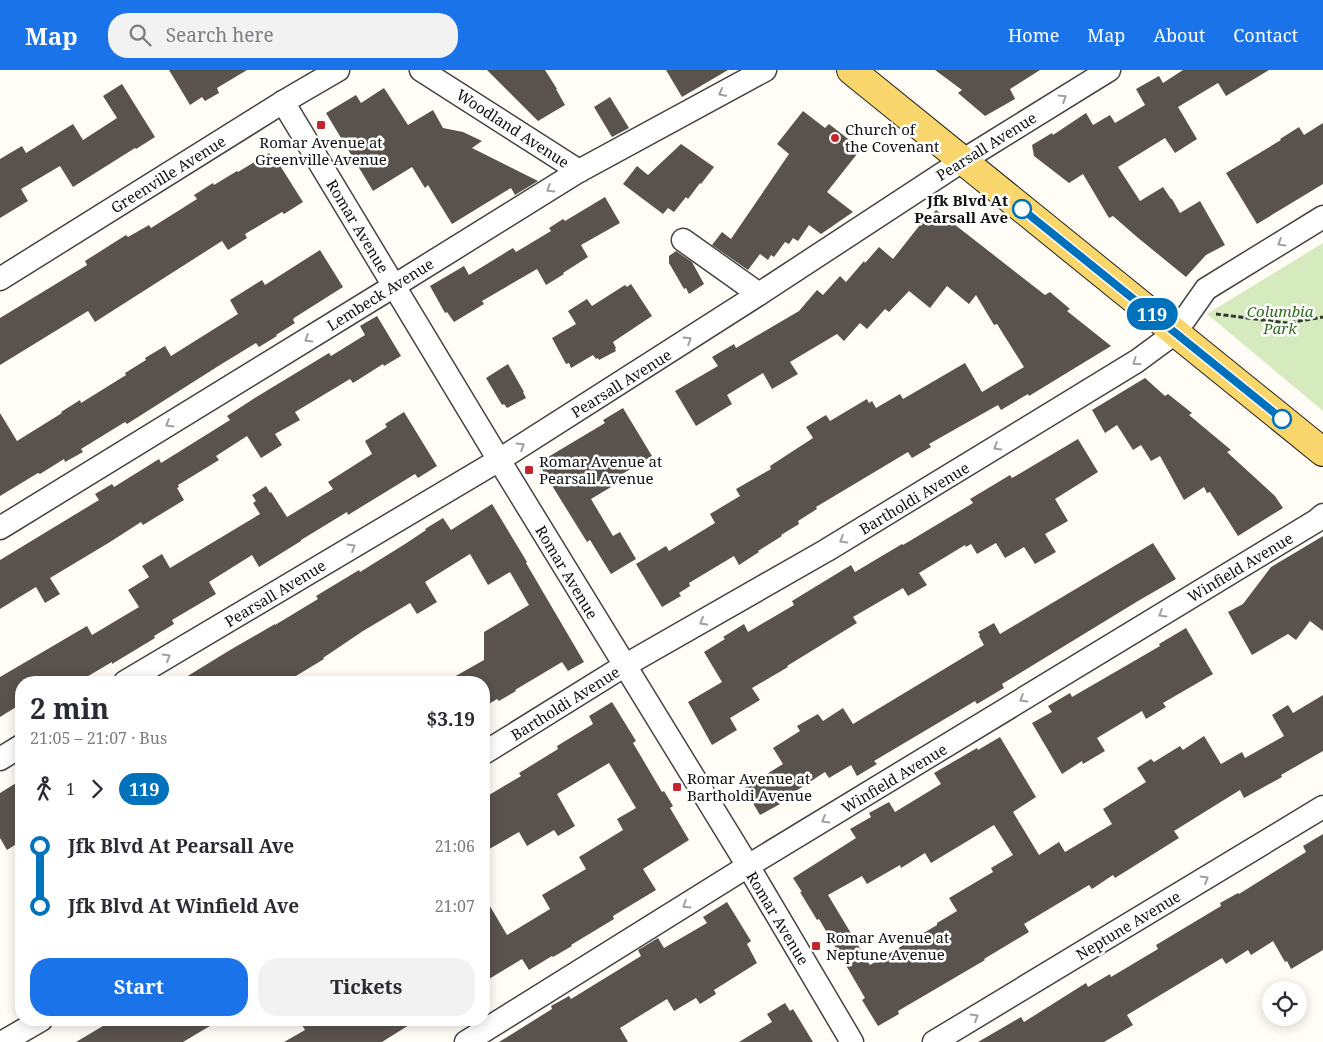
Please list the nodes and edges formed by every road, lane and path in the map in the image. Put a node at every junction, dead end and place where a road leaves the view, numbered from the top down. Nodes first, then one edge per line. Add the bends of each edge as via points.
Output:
1 (338, 70) edge
2 (421, 70) edge
3 (765, 70) edge
4 (851, 70) edge
5 (1109, 70) edge
6 (283, 102) junction
7 (962, 160) junction
8 (579, 171) junction
9 (1323, 218) edge
10 (683, 240) dead end
11 (0, 279) edge
12 (394, 286) junction
13 (759, 294) junction
14 (1216, 314) dead end
15 (1323, 317) edge
16 (1175, 333) junction
17 (1323, 452) edge
18 (499, 460) junction
19 (1323, 516) edge
20 (0, 528) edge
21 (624, 666) junction
22 (136, 676) edge
23 (490, 749) edge
24 (15, 750) edge
25 (0, 759) edge
26 (1323, 808) edge
27 (748, 866) junction
28 (31, 1026) edge
29 (3, 1042) edge
30 (466, 1042) edge
31 (852, 1042) edge
32 (934, 1042) edge

1 - 6 street, Greenville Avenue
2 - 8 street, Woodland Avenue
3 -> 8 street, Lembeck Avenue
4 - 7 main road
7 -> 5 street, Pearsall Avenue
6 - 11 street, Greenville Avenue
6 - 12 street, Romar Avenue
7 - 13 street, Pearsall Avenue
7 - 16 main road
8 -> 12 street, Lembeck Avenue
9 -> 16 street, Bartholdi Avenue via 1206,289
10 - 13 street
12 - 18 street, Romar Avenue
12 -> 20 street, Lembeck Avenue
18 -> 13 street, Pearsall Avenue
14 - 15 path via 1287,323
16 - 17 main road
16 -> 21 street, Bartholdi Avenue via 1137,361 836,545
18 - 21 street, Romar Avenue
22 -> 18 street, Pearsall Avenue
19 -> 27 street, Winfield Avenue
21 - 23 street, Bartholdi Avenue
21 - 27 street, Romar Avenue
24 - 25 street
32 -> 26 street, Neptune Avenue
27 -> 30 street, Winfield Avenue
27 - 31 street, Romar Avenue
28 - 29 street

